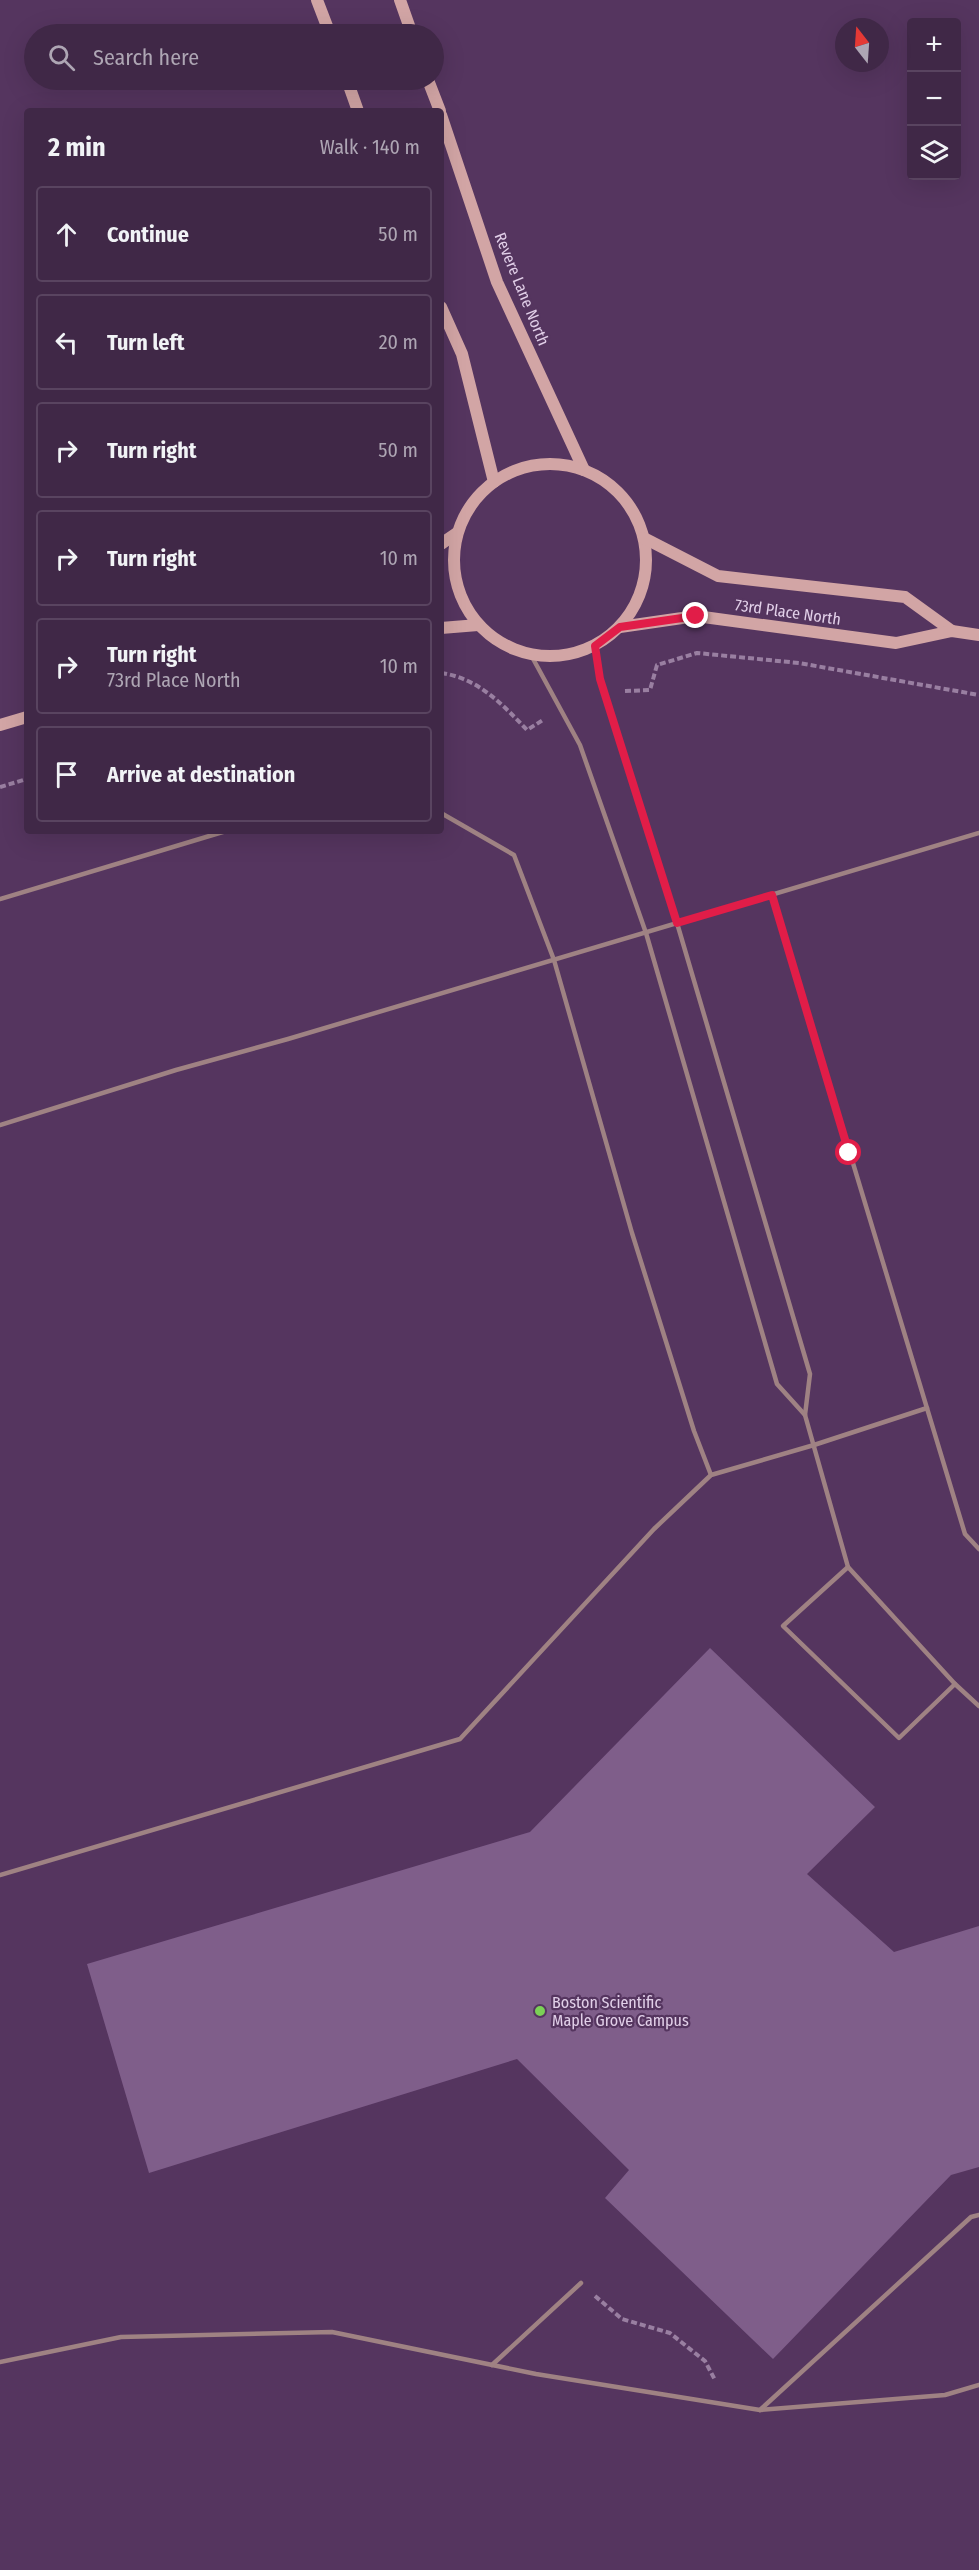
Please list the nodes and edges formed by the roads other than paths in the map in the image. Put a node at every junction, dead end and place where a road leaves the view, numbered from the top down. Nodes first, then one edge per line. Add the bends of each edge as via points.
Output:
1 (317, 0) edge
2 (400, 0) edge
3 (326, 24) edge
4 (408, 24) edge
5 (350, 90) edge
6 (432, 90) edge
7 (357, 108) edge
8 (438, 108) edge
9 (444, 125) edge
10 (444, 315) edge
11 (584, 470) junction
12 (494, 482) junction
13 (458, 533) junction
14 (644, 538) junction
15 (444, 542) edge
16 (478, 626) junction
17 (620, 627) junction
18 (444, 628) edge
19 (952, 631) junction
20 (979, 636) edge
21 (595, 646) junction
22 (531, 655) junction
23 (24, 718) edge
24 (0, 725) edge
25 (444, 815) edge
26 (979, 833) edge
27 (216, 834) edge
28 (772, 895) junction
29 (0, 899) edge
30 (677, 923) junction
31 (645, 933) junction
32 (554, 960) junction
33 (0, 1125) edge
34 (927, 1408) junction
35 (805, 1415) junction
36 (814, 1445) junction
37 (711, 1475) junction
38 (979, 1549) edge
39 (848, 1567) junction
40 (955, 1684) junction
41 (979, 1706) edge
42 (0, 1875) edge
43 (979, 2215) edge
44 (581, 2283) road end
45 (0, 2362) edge
46 (492, 2365) junction
47 (979, 2385) edge
48 (760, 2410) junction

1 - 3 street
2 - 4 street
5 - 7 street
6 - 8 street, Revere Lane North
9 - 11 street, Revere Lane North via 497,282
10 - 12 street via 462,354
11 - 12 street via 553,464 522,468
11 - 14 street via 618,493 632,509
12 - 13 street via 471,504
13 - 15 street
13 - 16 street via 453,565 461,598
14 - 17 street via 646,570 638,600
14 - 19 street, 73rd Place North via 718,576 905,597
16 - 18 street
16 - 22 street via 503,645
17 - 19 street, 73rd Place North via 696,616 896,643
17 - 21 street
19 - 20 street, 73rd Place North
21 - 22 street via 564,656
21 - 30 lane via 604,691
22 - 31 lane via 580,745
23 - 24 street
25 - 32 lane via 514,855
26 - 28 lane
27 - 29 lane
28 - 30 lane
28 - 34 lane
30 - 31 lane
30 - 35 lane via 810,1374
31 - 32 lane
31 - 35 lane via 777,1383
32 - 33 lane
32 - 37 lane via 632,1233
34 - 36 lane
34 - 38 lane via 965,1534
35 - 36 lane
36 - 37 lane
36 - 39 lane
37 - 42 lane via 654,1529 460,1739
39 - 40 lane
39 - 40 lane via 783,1626 899,1737
40 - 41 lane
43 - 48 lane via 971,2217
44 - 46 lane
45 - 46 lane via 121,2337 332,2332
46 - 48 lane
47 - 48 lane via 945,2395

